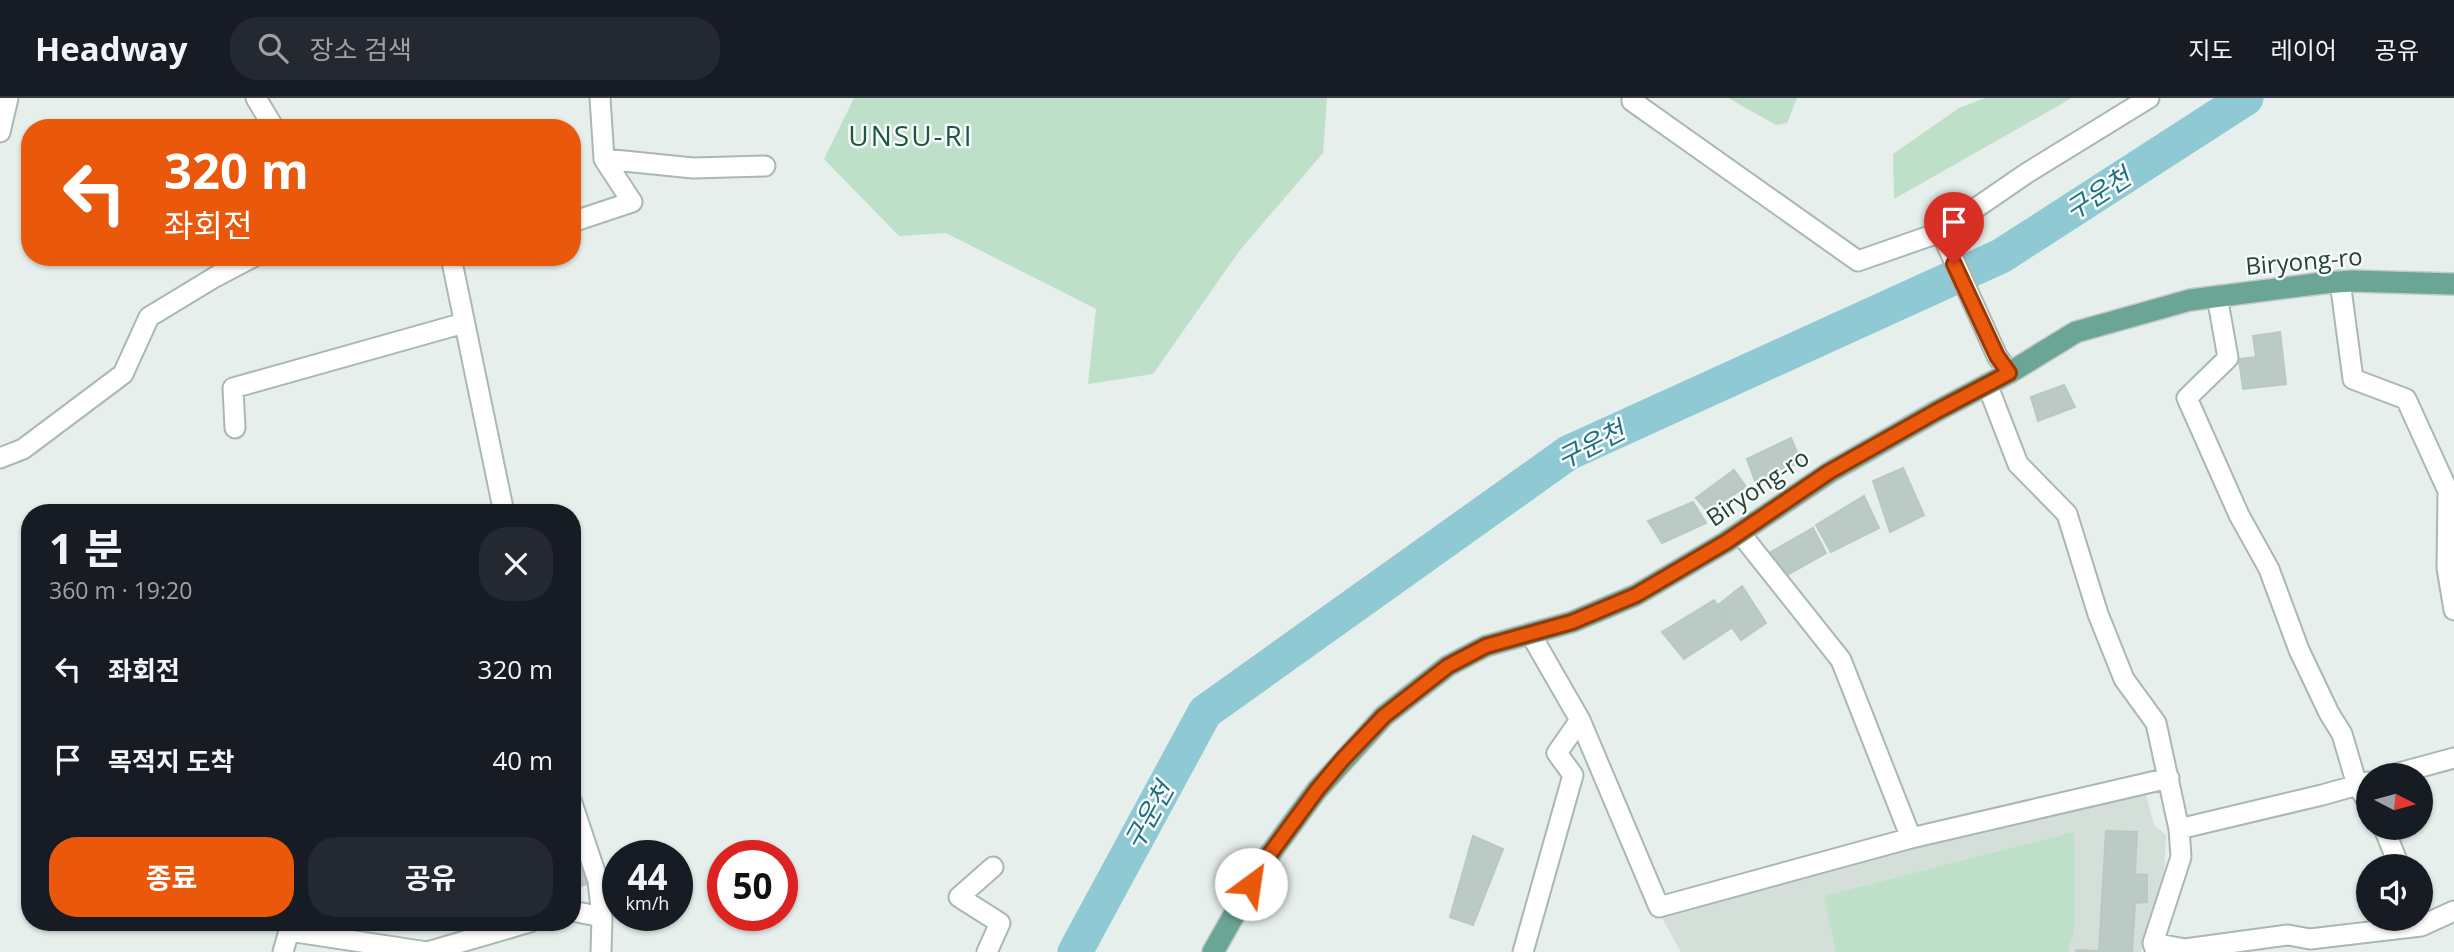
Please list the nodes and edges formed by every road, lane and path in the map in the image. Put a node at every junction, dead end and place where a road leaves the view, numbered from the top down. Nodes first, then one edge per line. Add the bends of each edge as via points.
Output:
1 (8, 98) edge
2 (256, 98) edge
3 (600, 98) edge
4 (1632, 98) edge
5 (2149, 98) edge
6 (269, 119) edge
7 (0, 132) edge
8 (604, 159) junction
9 (765, 166) dead end
10 (581, 219) edge
11 (1942, 237) junction
12 (236, 266) edge
13 (453, 266) edge
14 (2340, 281) junction
15 (2454, 284) edge
16 (2217, 296) junction
17 (464, 323) junction
18 (2003, 365) junction
19 (1987, 384) junction
20 (235, 428) dead end
21 (0, 458) edge
22 (2451, 493) edge
23 (502, 504) edge
24 (1740, 533) junction
25 (2454, 610) edge
26 (1530, 633) junction
27 (1580, 720) junction
28 (2454, 758) edge
29 (2433, 764) edge
30 (2356, 768) edge
31 (2169, 778) junction
32 (2356, 785) edge
33 (2179, 829) junction
34 (581, 831) edge
35 (1910, 838) junction
36 (993, 867) dead end
37 (2454, 911) edge
38 (581, 913) edge
39 (602, 917) junction
40 (2433, 918) edge
41 (288, 931) edge
42 (311, 931) edge
43 (499, 931) edge
44 (2362, 931) edge
45 (2155, 948) edge
46 (283, 952) edge
47 (601, 952) edge
48 (986, 952) edge
49 (1213, 952) edge
50 (1523, 952) edge

1 - 7 street
2 - 6 street
3 - 8 street
4 - 11 street via 1858,261
5 - 11 street via 2027,173
8 - 9 street via 693,168
8 - 10 street via 632,202
11 - 18 street
12 - 21 street via 149,317 123,374 23,449
13 - 17 street
14 - 15 main road, Biryong-ro
14 - 16 main road, Biryong-ro
14 - 22 street via 2353,379 2406,399
16 - 18 main road, Biryong-ro via 2076,332
16 - 30 street via 2228,358 2187,398 2239,515 2269,569 2305,663
17 - 20 street via 233,388
17 - 23 street
18 - 19 main road, Biryong-ro
19 - 24 main road, Biryong-ro via 1829,472
19 - 31 street via 2018,464 2067,514 2124,680 2157,723
22 - 25 street via 2447,568
24 - 26 main road, Biryong-ro via 1636,595 1572,622
24 - 35 street via 1841,660
26 - 27 street
26 - 49 main road, Biryong-ro via 1486,646 1448,666 1384,716 1317,790 1264,862
27 - 35 street via 1658,907
27 - 50 street via 1557,753 1573,775
28 - 29 street
31 - 33 street
31 - 35 street
32 - 33 street
33 - 45 street via 2181,857
34 - 39 street via 597,881
36 - 48 street via 959,897 1000,923
37 - 40 street
38 - 39 street
39 - 47 street
41 - 46 street
42 - 43 street via 427,952
44 - 45 street via 2310,939 2288,935 2185,949

